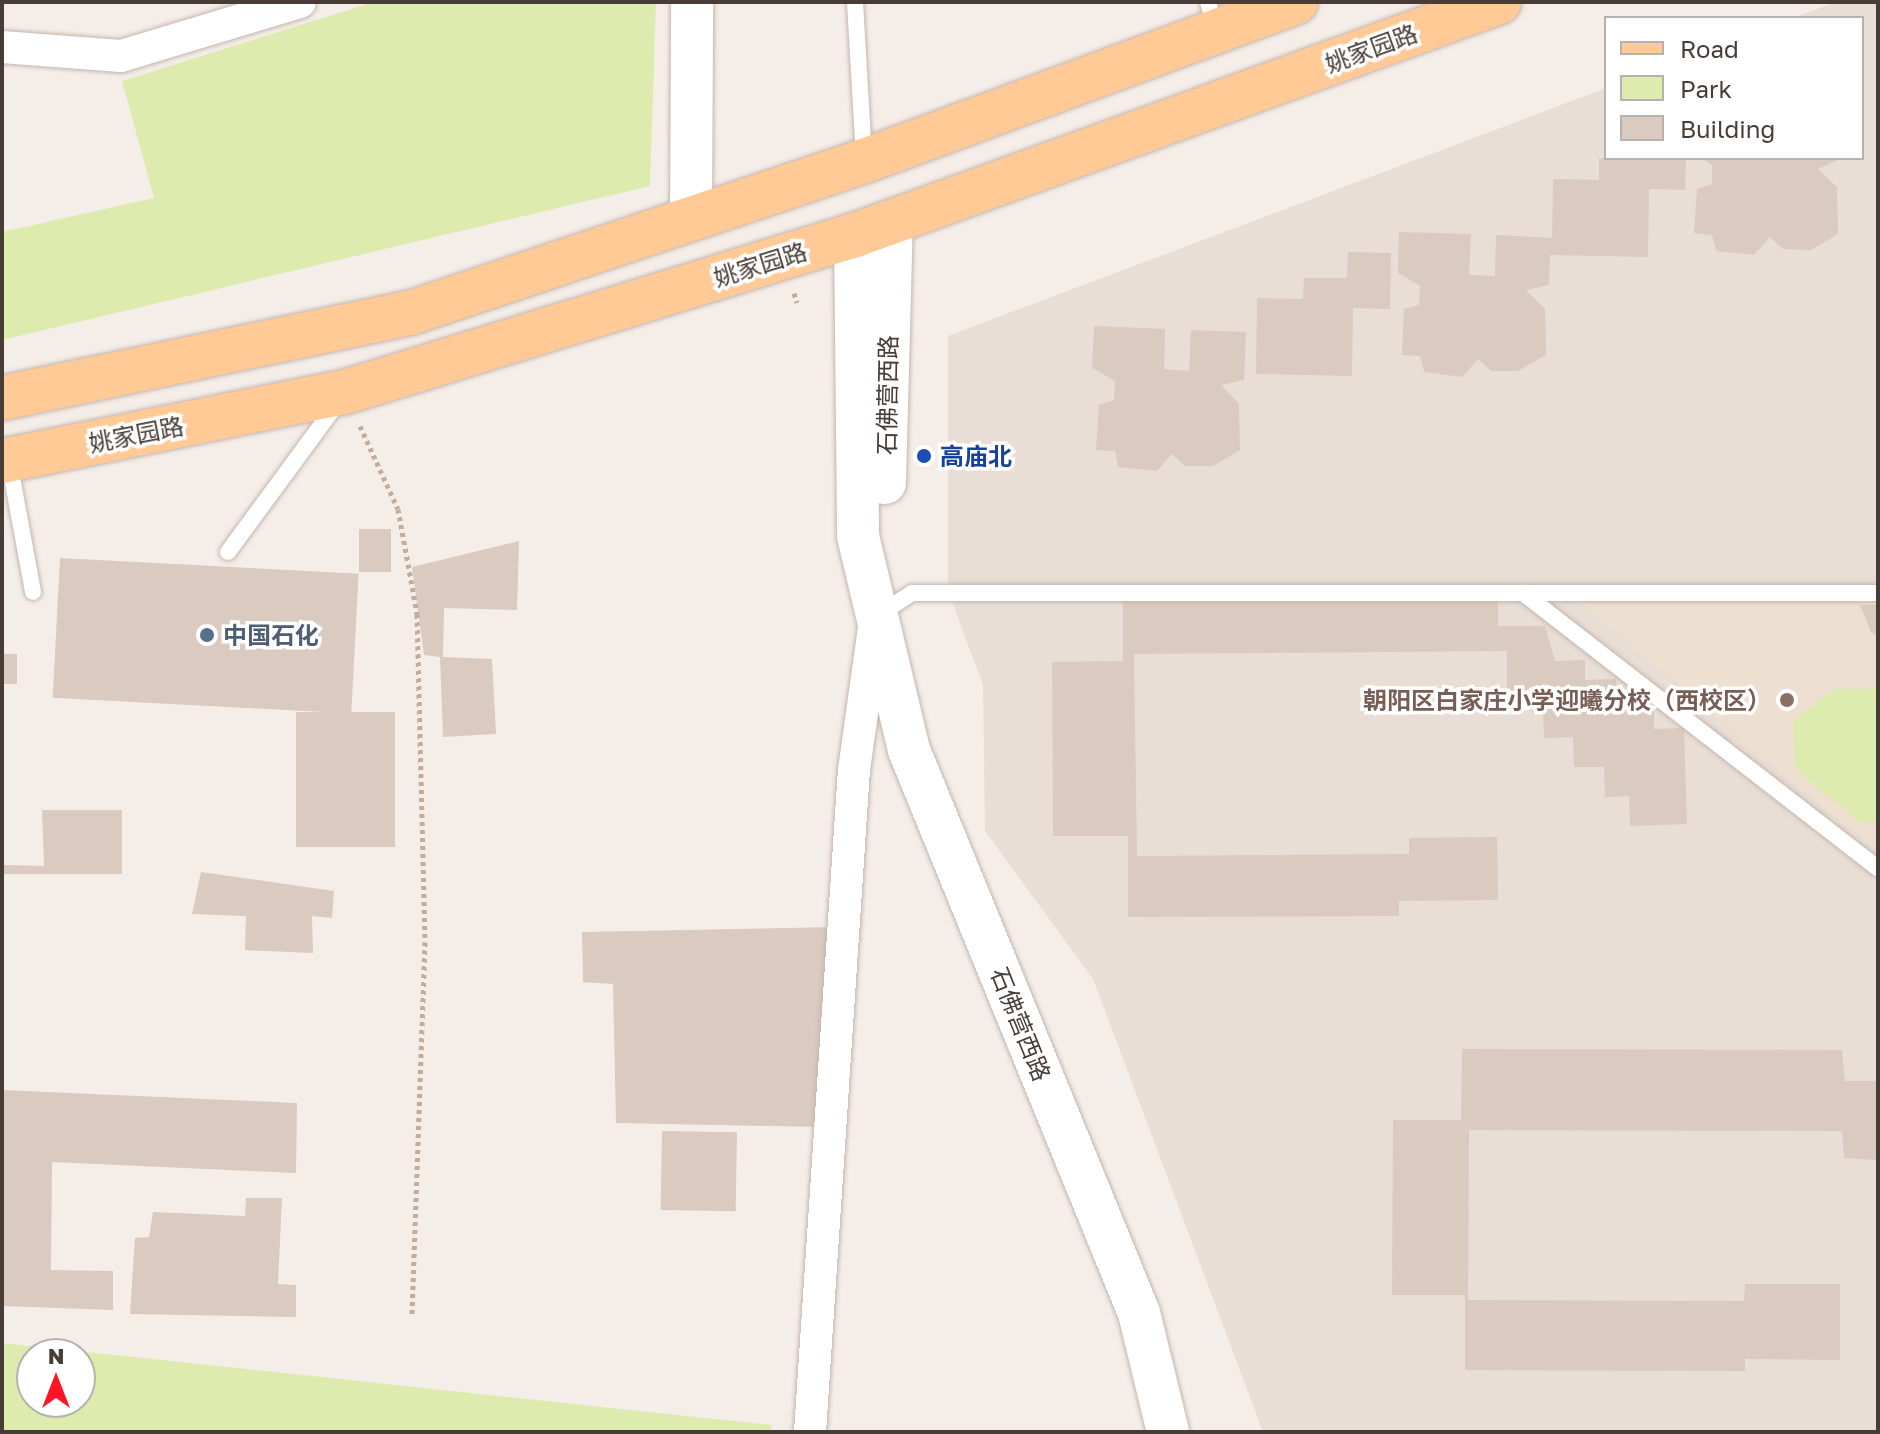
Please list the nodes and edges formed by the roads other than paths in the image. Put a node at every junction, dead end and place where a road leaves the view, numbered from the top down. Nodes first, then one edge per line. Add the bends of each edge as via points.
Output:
1 (300, 2) edge
2 (692, 2) edge
3 (855, 2) edge
4 (1296, 2) edge
5 (1499, 2) edge
6 (1212, 17) edge
7 (2, 47) edge
8 (864, 161) junction
9 (691, 219) junction
10 (873, 228) junction
11 (345, 392) junction
12 (2, 398) edge
13 (6, 460) edge
14 (228, 552) dead end
15 (33, 592) dead end
16 (1523, 593) junction
17 (1878, 593) edge
18 (876, 616) junction
19 (1878, 868) edge
20 (810, 1432) edge
21 (1168, 1432) edge

1 - 7 street via 121,56
2 - 9 street
3 - 8 lane
4 - 6 main road
5 - 10 main road, 姚家园路
6 - 8 main road
8 - 9 main road
9 - 12 main road via 413,312
10 - 11 main road, 姚家园路
10 - 18 street, 石佛营西路 via 858,536
11 - 13 main road, 姚家园路
11 - 14 lane
13 - 15 lane
16 - 17 lane
16 - 18 lane via 912,593
16 - 19 lane
18 - 20 street via 854,770
18 - 21 street, 石佛营西路 via 909,750 1139,1313

